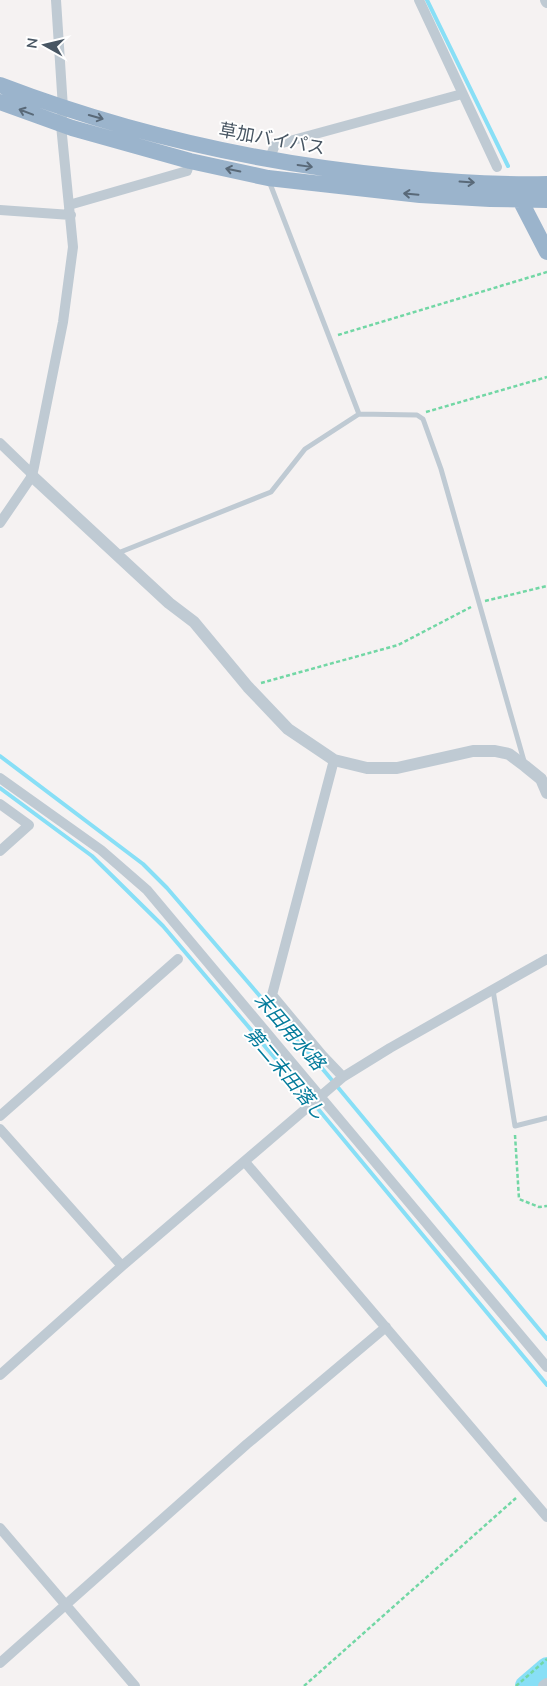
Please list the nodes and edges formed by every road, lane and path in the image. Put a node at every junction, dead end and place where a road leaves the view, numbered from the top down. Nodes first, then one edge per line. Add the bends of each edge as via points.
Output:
1 (56, 0) edge
2 (418, 0) edge
3 (0, 85) edge
4 (462, 94) junction
5 (0, 102) edge
6 (63, 108) junction
7 (61, 125) junction
8 (269, 160) junction
9 (190, 161) junction
10 (497, 166) dead end
11 (268, 178) junction
12 (512, 184) junction
13 (540, 184) edge
14 (520, 200) junction
15 (545, 204) edge
16 (0, 210) edge
17 (70, 210) junction
18 (547, 252) edge
19 (547, 272) edge
20 (329, 338) junction
21 (547, 377) edge
22 (359, 414) junction
23 (417, 415) junction
24 (0, 443) edge
25 (32, 475) junction
26 (0, 524) edge
27 (116, 554) junction
28 (547, 586) edge
29 (480, 603) junction
30 (248, 687) junction
31 (334, 760) junction
32 (525, 766) junction
33 (0, 778) edge
34 (547, 793) edge
35 (0, 804) edge
36 (0, 851) edge
37 (178, 959) dead end
38 (547, 959) edge
39 (493, 990) junction
40 (343, 1077) junction
41 (319, 1097) junction
42 (0, 1116) edge
43 (547, 1118) edge
44 (515, 1126) junction
45 (0, 1129) edge
46 (245, 1162) junction
47 (547, 1206) edge
48 (122, 1266) junction
49 (386, 1327) junction
50 (547, 1367) edge
51 (0, 1375) edge
52 (525, 1490) junction
53 (547, 1517) edge
54 (0, 1528) edge
55 (65, 1605) junction
56 (547, 1659) edge
57 (0, 1663) edge
58 (135, 1686) edge
59 (304, 1686) edge
60 (516, 1686) edge

1 - 6 street
2 - 4 street
3 - 6 highway, 草加バイパス
4 - 8 street via 275,145
4 - 10 street
7 -> 5 highway, 草加バイパス
6 - 7 street
6 -> 8 highway, 草加バイパス via 194,145
7 - 9 highway, 草加バイパス
7 - 17 street
8 -> 12 highway, 草加バイパス via 361,174
11 -> 9 highway, 草加バイパス
9 - 17 street via 187,171
14 -> 11 highway, 草加バイパス via 420,195
11 - 20 lane
12 - 13 highway, 草加バイパス
12 - 14 highway
13 - 15 highway
14 - 15 highway, 草加バイパス
14 - 18 highway
16 - 17 street
17 - 25 street via 73,247 63,322
19 - 20 path
20 - 22 lane
21 - 23 path
22 - 23 lane
22 - 27 lane via 305,449 271,492
23 - 29 lane via 423,419 441,469
24 - 25 street
25 - 26 street
25 - 27 street
27 - 30 street via 194,622
28 - 29 path
29 - 30 path via 398,645
29 - 32 lane
30 - 31 street via 288,729
31 - 32 street via 366,768 397,768 482,750 509,754
31 - 40 street via 272,995
32 - 34 street via 541,779
33 - 41 street via 101,850 147,890
35 - 36 street via 29,825
37 - 42 street
38 - 39 street
39 - 40 street
39 - 44 lane
40 - 41 street
41 - 46 street
41 - 50 street
43 - 44 lane
44 - 47 path via 519,1199 539,1207
45 - 48 street
46 - 48 street
46 - 49 street
48 - 51 street
49 - 52 street
49 - 55 street via 247,1444
52 - 53 street
52 - 59 path
54 - 55 street
55 - 57 street
55 - 58 street
56 - 60 path

